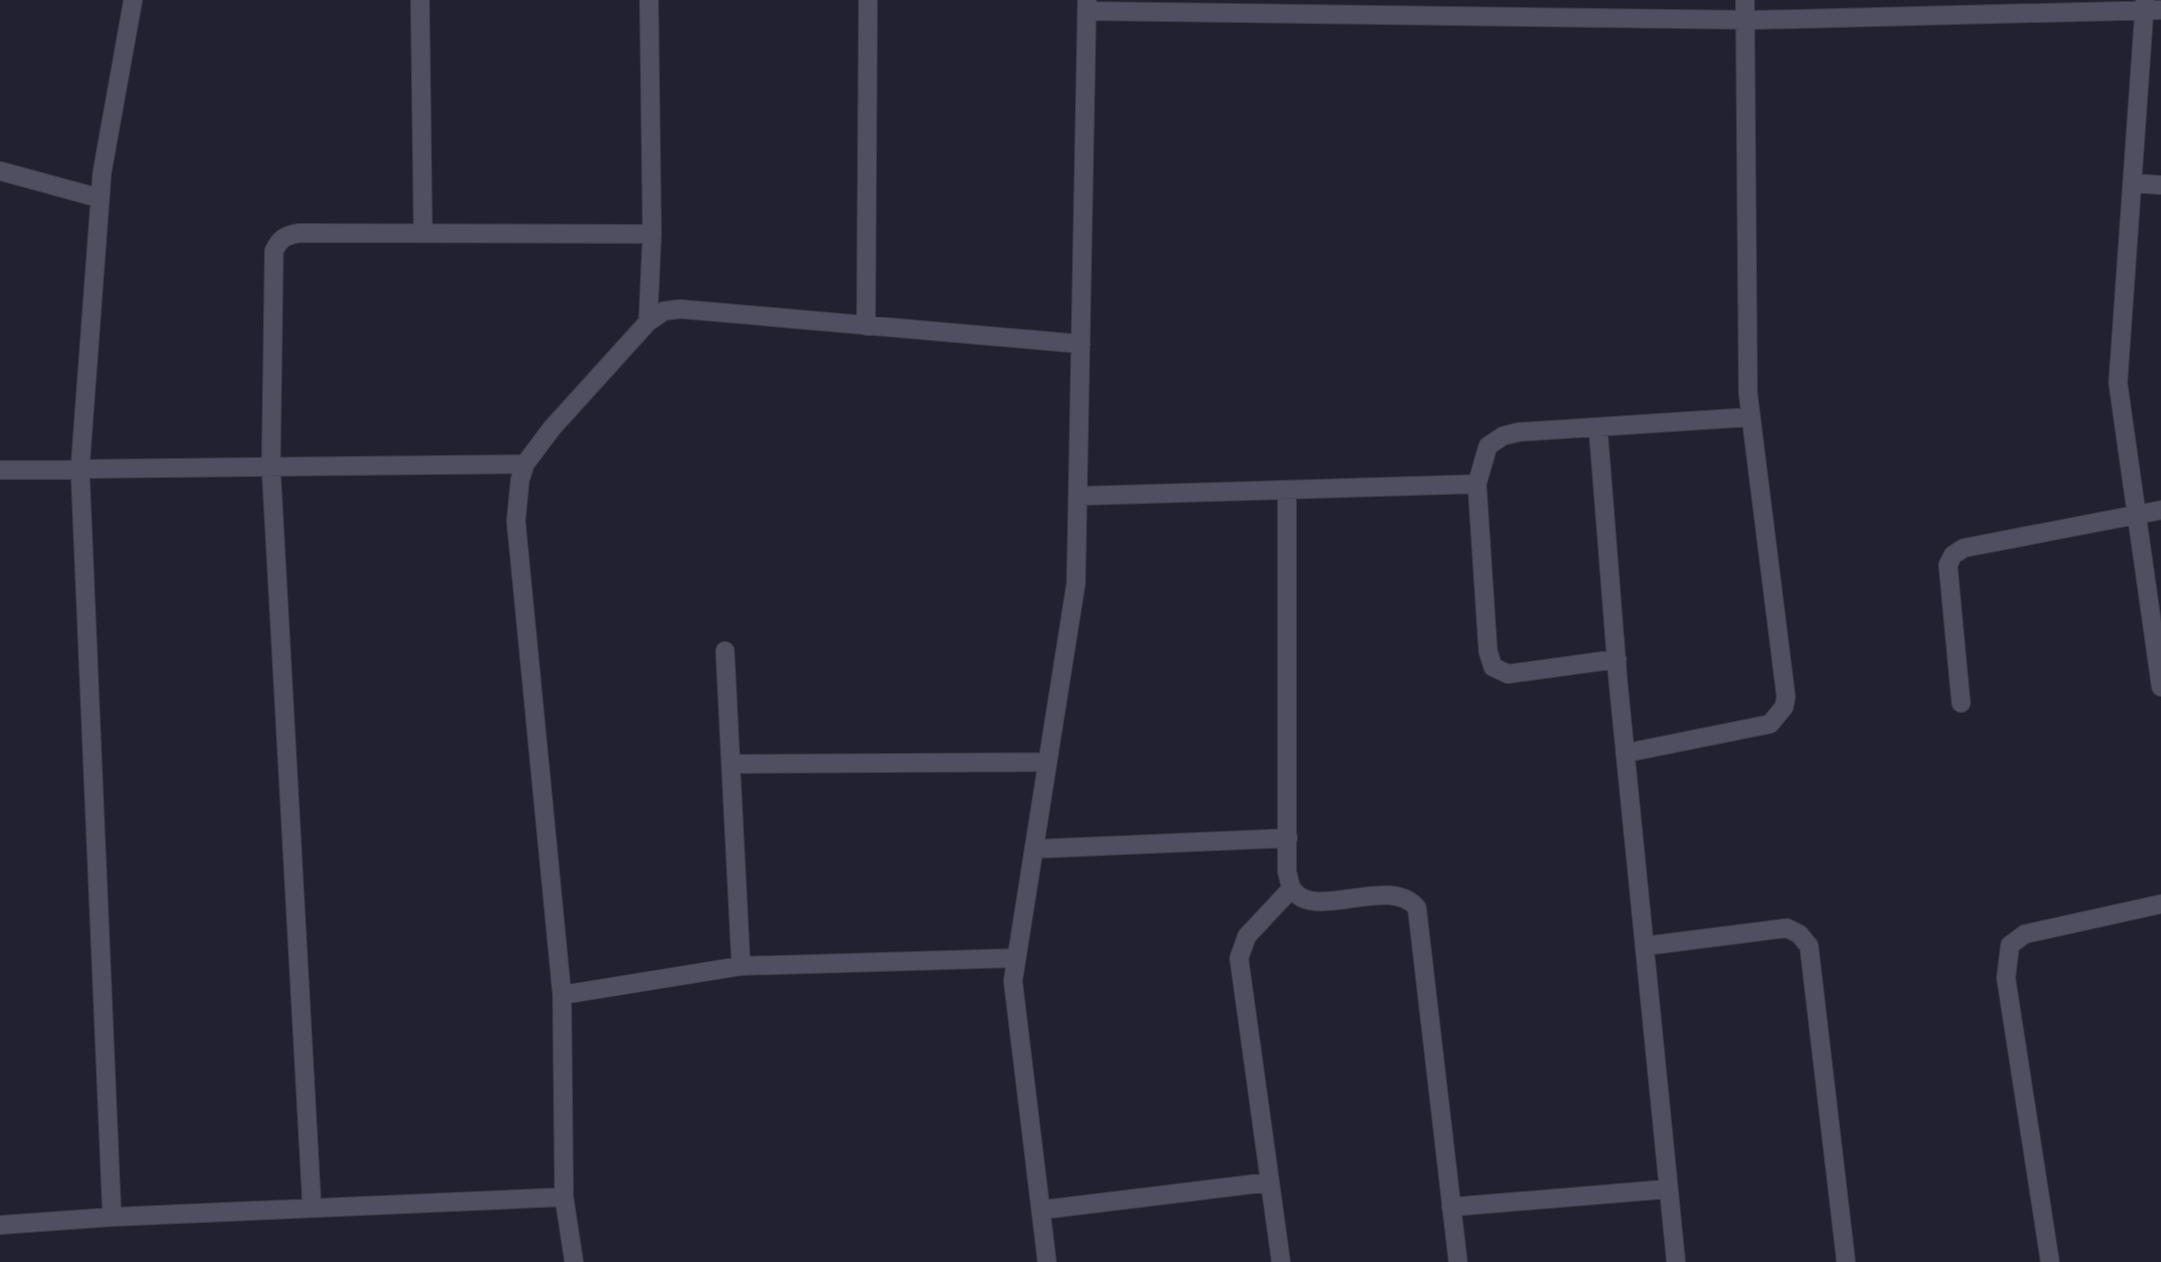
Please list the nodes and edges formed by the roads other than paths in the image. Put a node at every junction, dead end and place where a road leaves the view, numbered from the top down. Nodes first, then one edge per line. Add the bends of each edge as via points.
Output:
1 (133, 0) edge
2 (420, 0) edge
3 (649, 0) edge
4 (867, 0) edge
5 (1745, 0) edge
6 (1087, 6) edge
7 (1329, 7) edge
8 (2150, 7) edge
9 (1938, 8) edge
10 (1539, 9) edge
11 (1744, 20) junction
12 (0, 171) edge
13 (2132, 183) junction
14 (2161, 185) edge
15 (99, 198) junction
16 (423, 234) junction
17 (652, 234) junction
18 (648, 322) junction
19 (866, 326) junction
20 (1081, 344) junction
21 (1750, 417) junction
22 (1598, 428) junction
23 (525, 464) junction
24 (271, 466) junction
25 (80, 469) junction
26 (0, 470) edge
27 (1477, 484) junction
28 (1287, 490) junction
29 (1078, 496) junction
30 (2161, 510) edge
31 (2137, 513) junction
32 (725, 651) dead end
33 (1617, 659) junction
34 (2161, 687) edge
35 (1961, 703) dead end
36 (1626, 753) junction
37 (1047, 762) junction
38 (731, 764) junction
39 (1288, 838) junction
40 (1034, 849) junction
41 (1291, 888) junction
42 (2161, 904) edge
43 (1645, 946) junction
44 (1016, 958) junction
45 (741, 966) junction
46 (562, 995) junction
47 (1270, 1182) junction
48 (1668, 1189) junction
49 (564, 1197) junction
50 (312, 1208) junction
51 (1451, 1208) junction
52 (1041, 1210) junction
53 (112, 1217) junction
54 (0, 1225) edge
55 (574, 1262) edge
56 (1047, 1262) edge
57 (1281, 1262) edge
58 (1458, 1262) edge
59 (1676, 1262) edge
60 (1846, 1262) edge
61 (2050, 1262) edge

1 - 15 street
2 - 16 street
3 - 17 street
4 - 19 street
5 - 11 street
6 - 7 street
6 - 20 street
7 - 10 street
8 - 9 street
8 - 13 street
9 - 11 street
10 - 11 street
11 - 21 street
12 - 15 street
13 - 14 street
13 - 31 street via 2118,382
15 - 25 street
16 - 17 street
16 - 24 street via 300,233 288,234 280,240 274,251
17 - 18 street
18 - 19 street via 664,311 680,309
18 - 23 street via 552,428
19 - 20 street
20 - 29 street
21 - 22 street
21 - 36 street via 1786,697 1784,707 1770,724
22 - 27 street via 1503,436 1488,446
22 - 33 street
23 - 24 street
23 - 46 street via 516,521
24 - 25 street
24 - 50 street
25 - 26 street
25 - 53 street
27 - 28 street
27 - 33 street via 1488,651 1493,667 1508,674
28 - 29 street
28 - 39 street
29 - 37 street via 1076,583
30 - 31 street
31 - 34 street
31 - 35 street via 1964,548 1953,555 1948,566
32 - 38 street
33 - 36 street
36 - 43 street
37 - 38 street
37 - 40 street
38 - 45 street
39 - 40 street
39 - 41 street via 1287,872
40 - 44 street
41 - 47 street via 1247,936 1239,958
41 - 51 street via 1300,897 1314,900 1395,895 1410,898 1417,908
42 - 61 street via 2025,934 2010,945 2006,978
43 - 48 street
43 - 60 street via 1787,928 1809,946
44 - 45 street
44 - 52 street via 1013,981
45 - 46 street
46 - 49 street
47 - 52 street
47 - 57 street
48 - 51 street
48 - 59 street
49 - 50 street
49 - 55 street
50 - 53 street
51 - 58 street
52 - 56 street
53 - 54 street

